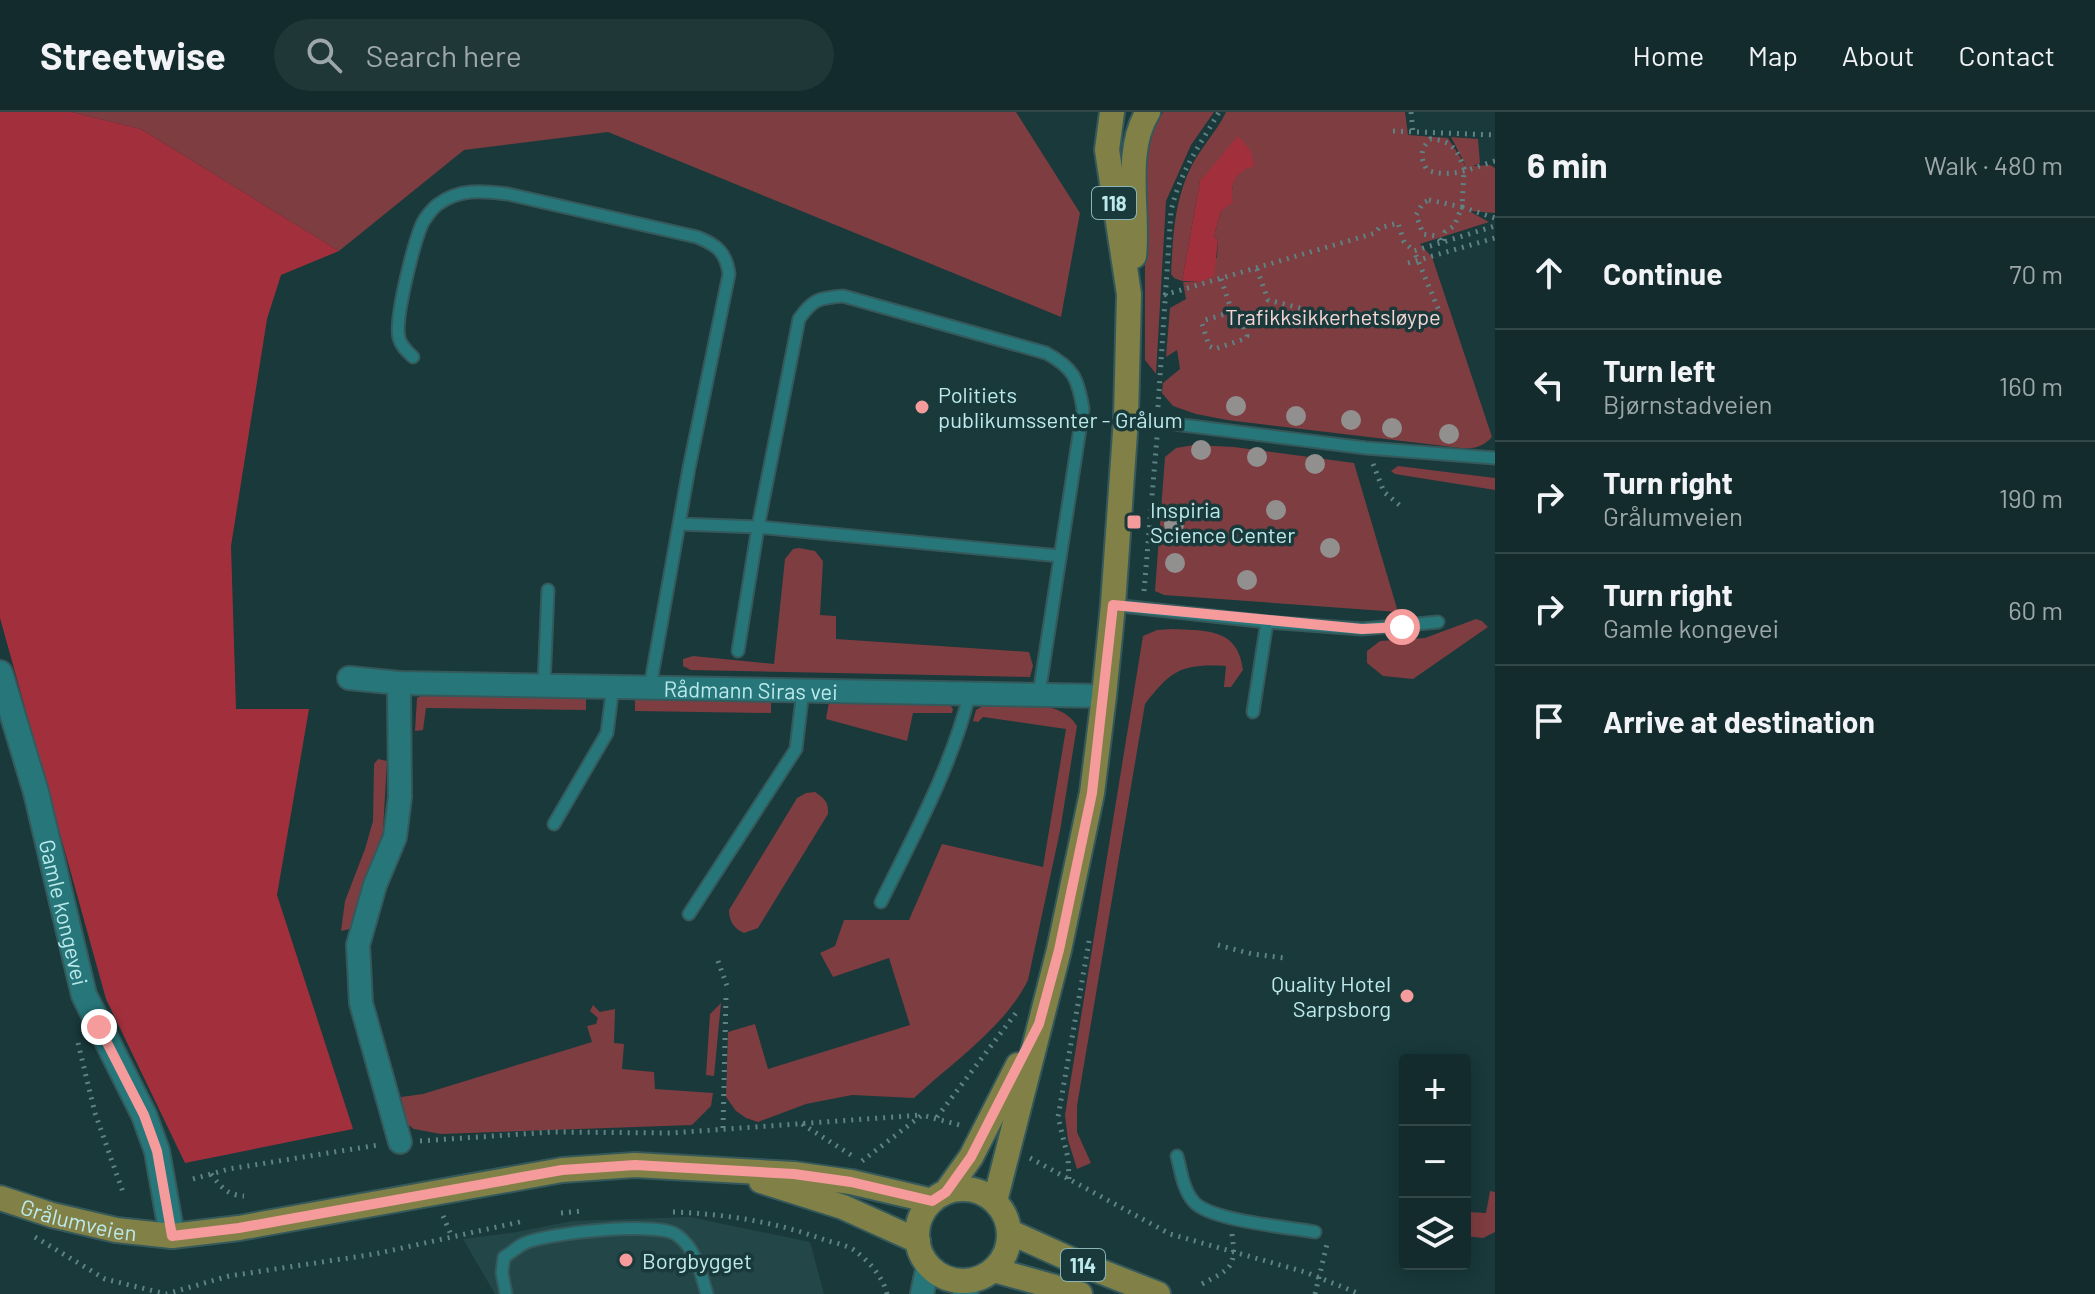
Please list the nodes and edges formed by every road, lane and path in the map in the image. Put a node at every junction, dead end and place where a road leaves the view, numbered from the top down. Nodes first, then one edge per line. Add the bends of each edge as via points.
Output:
1 (1112, 112) edge
2 (1148, 112) edge
3 (1411, 112) edge
4 (1393, 131) dead end
5 (1413, 132) junction
6 (1495, 135) edge
7 (1495, 161) edge
8 (1464, 171) junction
9 (1462, 207) junction
10 (1495, 220) edge
11 (1495, 238) edge
12 (1442, 243) junction
13 (1414, 251) junction
14 (1418, 260) junction
15 (1408, 263) dead end
16 (1257, 269) junction
17 (1221, 279) junction
18 (1129, 294) junction
19 (1164, 295) dead end
20 (1300, 308) dead end
21 (1232, 312) junction
22 (1399, 320) dead end
23 (413, 357) dead end
24 (1126, 418) junction
25 (1366, 448) junction
26 (1495, 458) edge
27 (1403, 508) dead end
28 (679, 524) junction
29 (758, 527) junction
30 (1060, 556) junction
31 (548, 590) dead end
32 (1113, 605) junction
33 (1267, 622) junction
34 (1438, 622) dead end
35 (738, 651) dead end
36 (0, 673) edge
37 (349, 678) dead end
38 (399, 683) junction
39 (544, 685) junction
40 (613, 686) junction
41 (650, 687) junction
42 (803, 690) junction
43 (970, 692) junction
44 (1039, 694) junction
45 (1104, 696) junction
46 (1253, 712) dead end
47 (554, 824) dead end
48 (881, 902) dead end
49 (689, 914) dead end
50 (1218, 945) dead end
51 (1285, 958) dead end
52 (718, 961) dead end
53 (727, 986) dead end
54 (726, 997) dead end
55 (1021, 1003) dead end
56 (1039, 1024) junction
57 (922, 1115) junction
58 (937, 1117) junction
59 (801, 1124) junction
60 (964, 1127) dead end
61 (723, 1128) junction
62 (400, 1142) junction
63 (1022, 1154) dead end
64 (1177, 1156) dead end
65 (728, 1170) junction
66 (211, 1174) junction
67 (193, 1179) dead end
68 (244, 1196) dead end
69 (939, 1197) junction
70 (0, 1198) edge
71 (995, 1201) junction
72 (442, 1214) dead end
73 (1233, 1218) junction
74 (23, 1232) dead end
75 (1010, 1232) junction
76 (1315, 1232) dead end
77 (172, 1236) junction
78 (1329, 1236) dead end
79 (918, 1241) junction
80 (1236, 1253) junction
81 (928, 1265) junction
82 (1318, 1279) junction
83 (977, 1282) edge
84 (1202, 1284) dead end
85 (506, 1294) edge
86 (707, 1294) edge
87 (922, 1294) edge
88 (1080, 1294) edge
89 (1158, 1294) edge
90 (1315, 1294) edge
91 (1360, 1294) edge

1 - 18 main road, 118 via 1107,150
2 - 18 main road, 118 via 1136,143
3 - 5 path
4 - 5 path
5 - 6 path
7 - 8 path
8 - 8 path via 1427,170 1422,148 1430,139 1447,141 1458,150
8 - 9 path
9 - 10 path
9 - 12 path
9 - 12 path via 1429,200 1416,215 1423,234 1437,236
10 - 12 path
11 - 14 path
12 - 13 path
13 - 14 path
13 - 16 path via 1404,242 1398,223
14 - 15 path
14 - 22 path via 1440,313 1421,321
16 - 17 path
16 - 20 path via 1268,300
17 - 19 path
17 - 21 path
18 - 24 main road, 118
21 - 21 path via 1239,314 1247,336 1215,349 1209,346 1202,324
23 - 28 lane via 398,336 399,313 423,221 457,194 508,194 717,245 729,274
24 - 25 lane
24 - 32 main road, 118
25 - 26 lane
25 - 27 path via 1384,492
28 - 29 lane
28 - 41 lane
29 - 30 lane
29 - 30 lane via 799,319 821,298 843,296 1046,353 1074,374 1083,409
29 - 35 lane
30 - 44 lane
31 - 39 lane
32 - 33 lane
32 - 45 main road, 118
33 - 34 lane via 1362,629
33 - 46 lane
36 - 77 main road, Gamle kongevei via 36,792 84,995 144,1115 157,1151
37 - 38 street, Rådmann Siras vei
38 - 39 street, Rådmann Siras vei
38 - 62 street via 395,837 358,945 361,1003
39 - 40 street, Rådmann Siras vei
40 - 41 street, Rådmann Siras vei
40 - 47 lane via 607,733
41 - 42 street, Rådmann Siras vei
42 - 43 street, Rådmann Siras vei
42 - 49 lane via 796,749
43 - 44 street, Rådmann Siras vei
43 - 48 lane via 933,793
44 - 45 street, Rådmann Siras vei
45 - 56 main road, 118 via 1092,793
50 - 51 path
52 - 53 path
54 - 61 path
55 - 58 path
56 - 69 main road, 118 via 971,1157
56 - 71 main road, 118
57 - 58 path
57 - 59 path
57 - 59 path via 861,1162
58 - 60 path
59 - 61 path
61 - 62 path
62 - 66 path
63 - 80 path via 1170,1234
64 - 73 lane via 1196,1205
65 - 69 main road, Grålumveien via 794,1174
65 - 77 main road, Grålumveien via 635,1165 562,1170
65 - 79 main road, Grålumveien via 843,1207
66 - 67 path
66 - 68 path via 232,1196
69 - 71 main road via 964,1189
69 - 79 main road via 923,1213
70 - 77 main road, Grålumveien via 116,1230
71 - 75 main road
72 - 74 path via 452,1237 229,1276 166,1294 105,1279
73 - 76 lane
73 - 80 path
75 - 83 main road via 1006,1253
75 - 89 main road, 114
78 - 82 path
79 - 81 main road
80 - 82 path
80 - 84 path via 1225,1272
81 - 83 main road, 114 via 956,1281
81 - 87 street
82 - 90 path
82 - 91 path
83 - 88 main road, 114
85 - 86 lane via 504,1257 525,1243 650,1228 675,1233 695,1252

